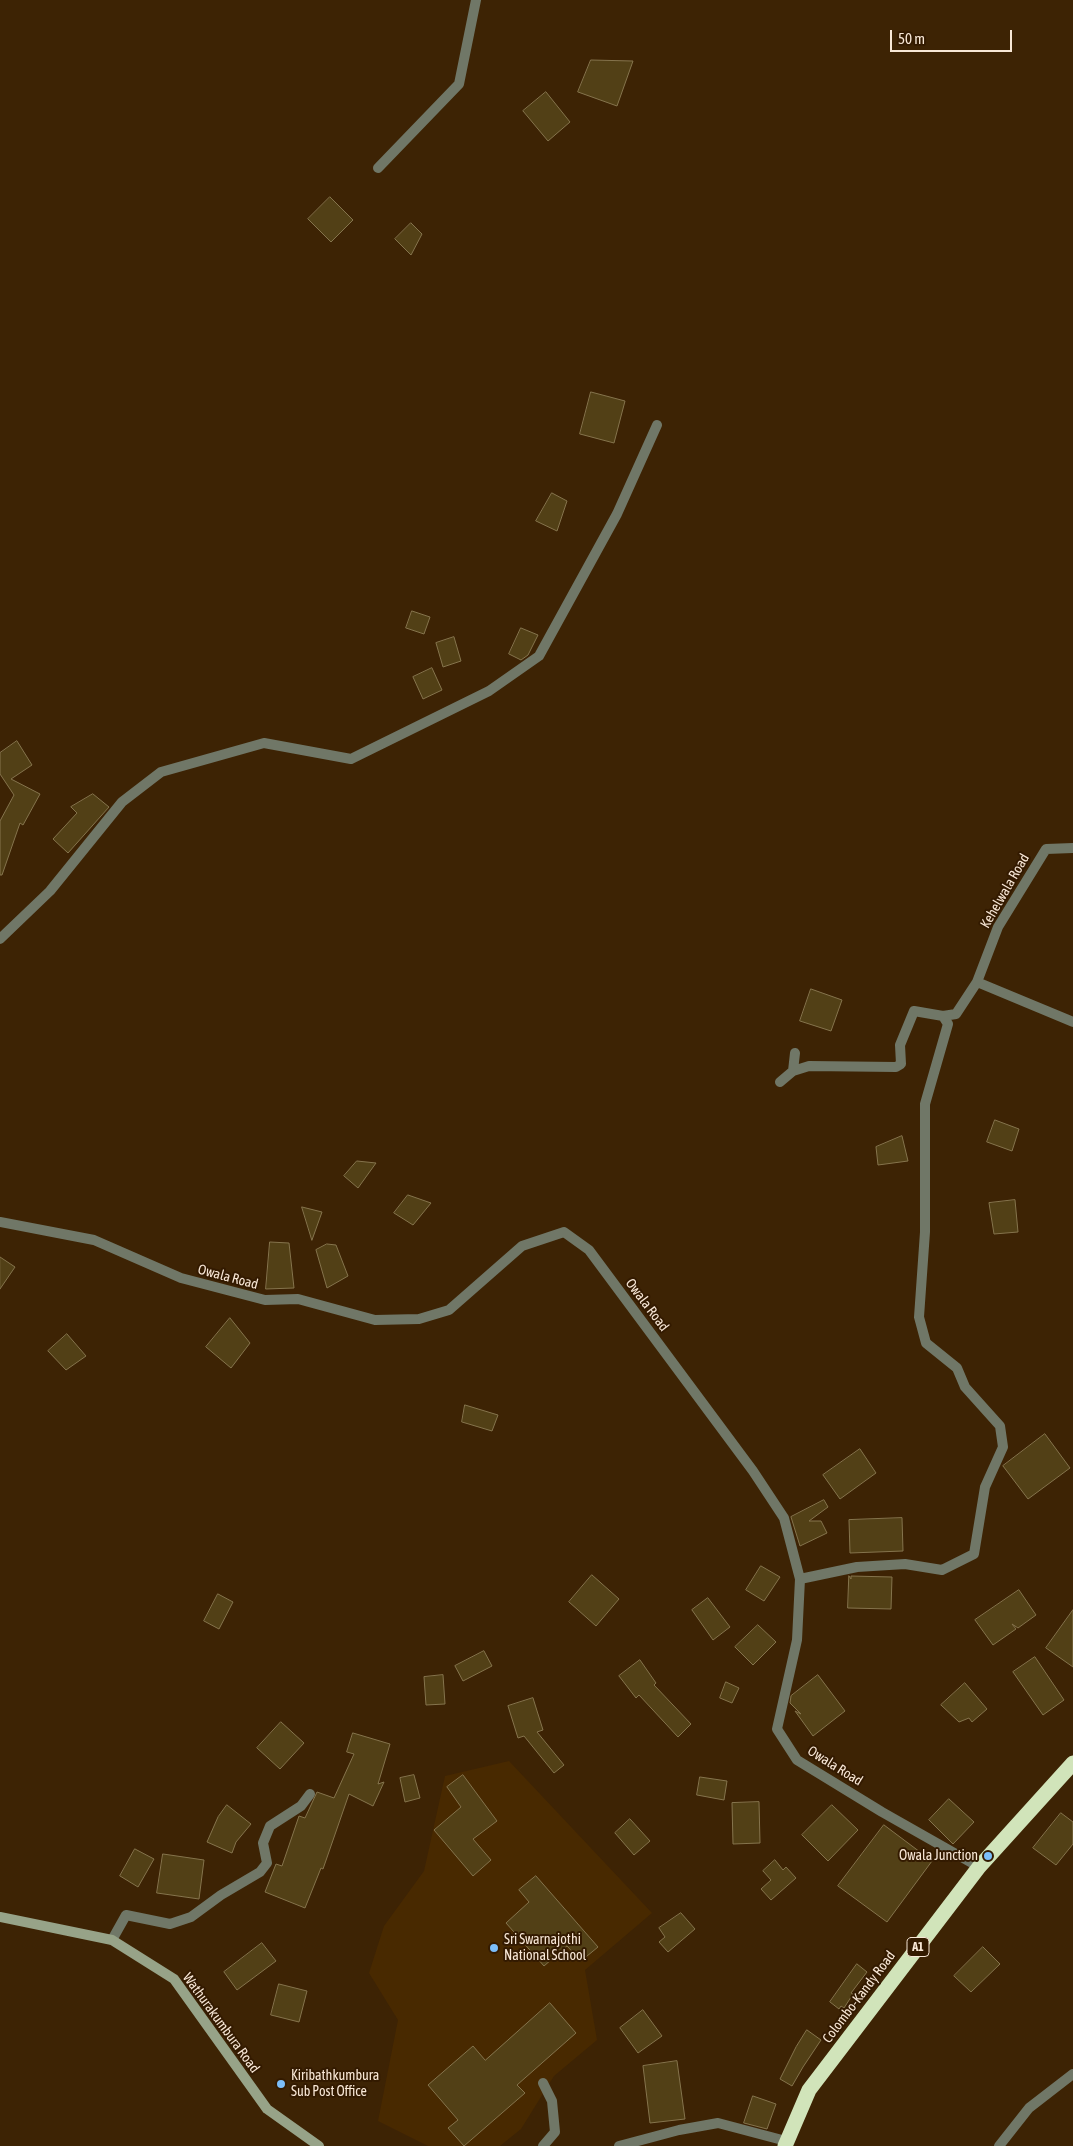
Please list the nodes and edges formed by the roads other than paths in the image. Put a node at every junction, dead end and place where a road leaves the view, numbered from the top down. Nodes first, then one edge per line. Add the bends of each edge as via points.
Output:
1 (476, 0) edge
2 (378, 168) dead end
3 (657, 425) dead end
4 (1073, 848) edge
5 (0, 939) edge
6 (977, 982) junction
7 (943, 1016) junction
8 (1073, 1022) edge
9 (795, 1053) dead end
10 (793, 1070) junction
11 (780, 1082) dead end
12 (0, 1222) edge
13 (800, 1579) junction
14 (1073, 1763) edge
15 (310, 1794) dead end
16 (979, 1867) junction
17 (0, 1917) edge
18 (112, 1940) junction
19 (1073, 2074) edge
20 (543, 2083) dead end
21 (786, 2143) edge
22 (319, 2146) edge
23 (543, 2146) edge
24 (619, 2146) edge
25 (999, 2146) edge

1 - 2 street via 459,84
3 - 5 street via 617,514 539,656 489,691 351,759 264,743 161,772 122,802 50,891
4 - 6 street, Kehelwala Road via 1046,849 998,927
6 - 7 street, Kehelwala Road via 956,1014
6 - 8 street
7 - 10 street via 914,1011 900,1045 901,1064 896,1067 809,1066
7 - 13 street via 948,1024 925,1104 925,1232 918,1317 926,1343 957,1368 965,1387 1000,1426 1003,1446 985,1488 974,1554 942,1570 895,1564 857,1567
9 - 10 street
10 - 11 street
12 - 13 street, Owala Road via 94,1240 181,1278 265,1300 298,1299 375,1320 419,1319 449,1310 522,1246 564,1232 589,1250 753,1471 784,1518
13 - 16 street, Owala Road via 797,1640 777,1729 797,1760
14 - 16 highway, Colombo-Kandy Road / A1
15 - 18 street via 301,1806 270,1826 263,1843 267,1862 260,1872 191,1917 170,1924 126,1915
16 - 21 highway, Colombo-Kandy Road / A1 via 809,2090
17 - 18 main road, Wathurakumbura Road
18 - 22 main road, Wathurakumbura Road via 174,1980 267,2109
19 - 25 street via 1028,2108
20 - 23 street via 552,2100 555,2132
21 - 24 street via 718,2123

